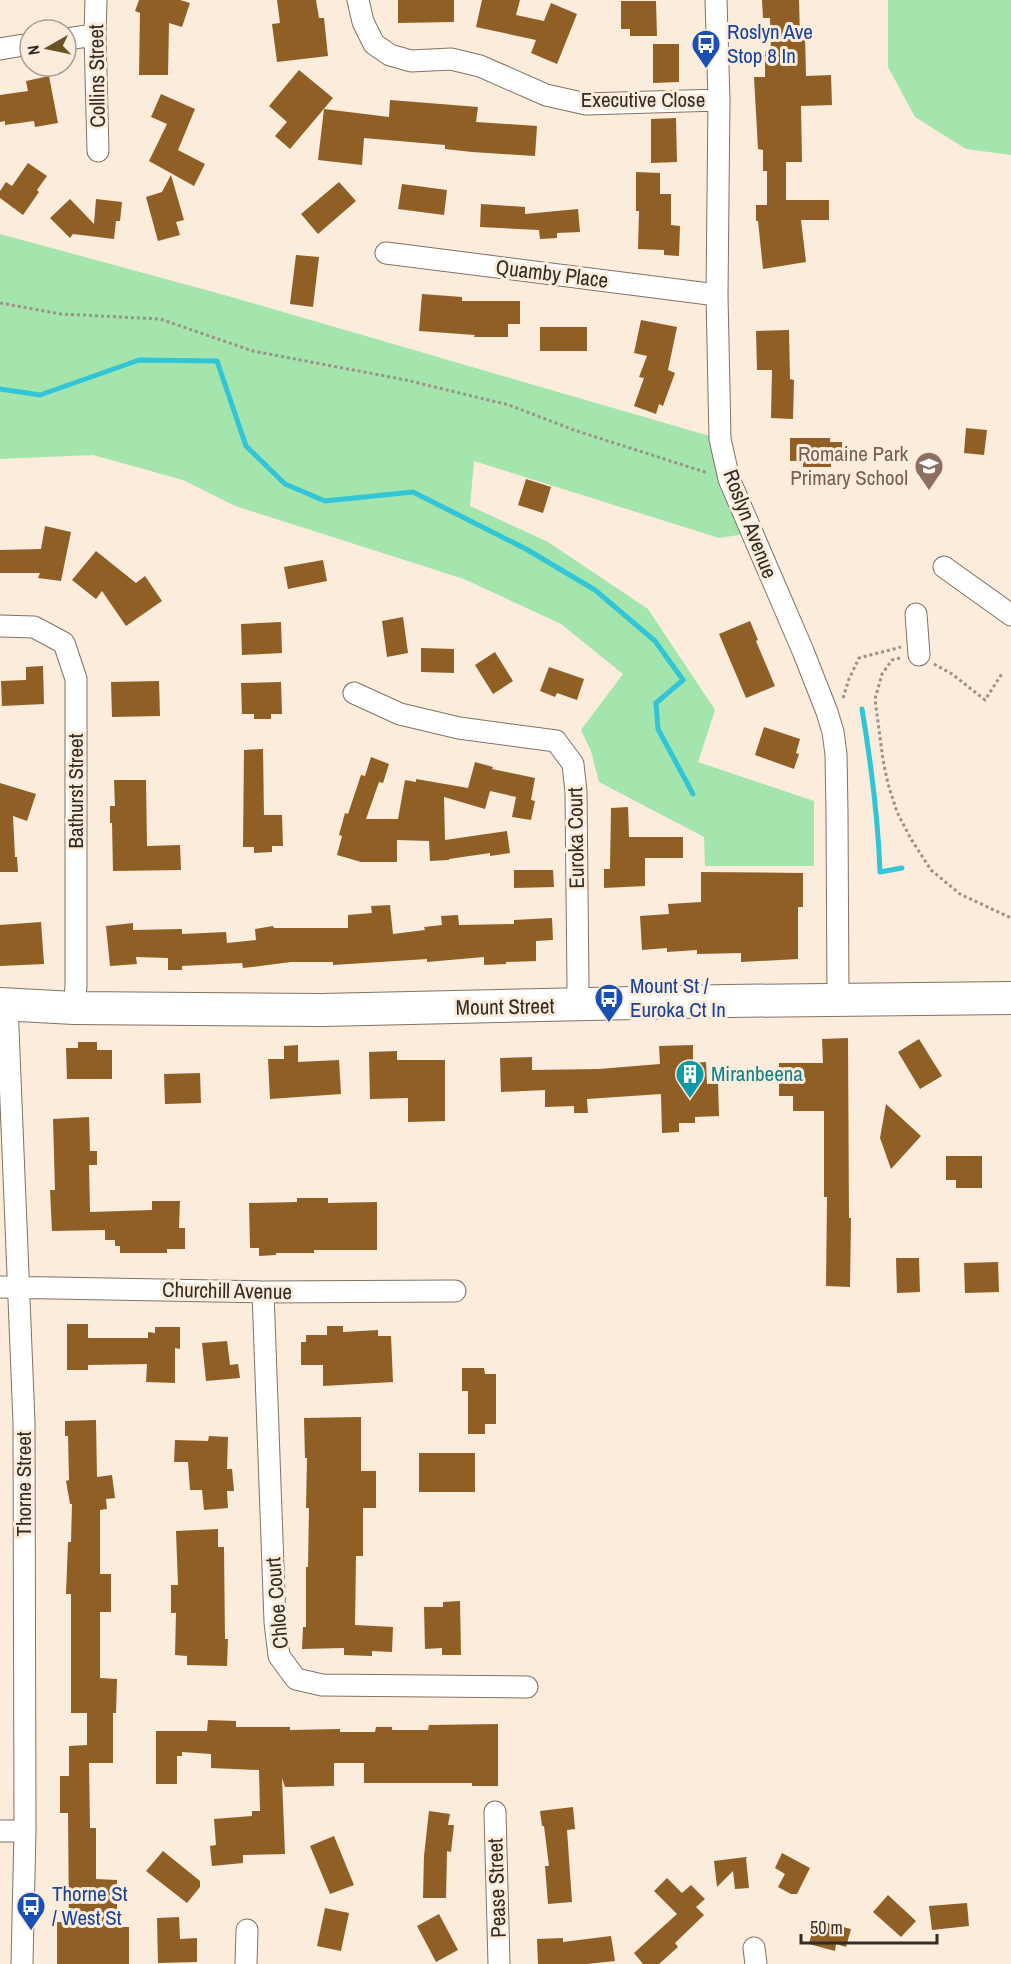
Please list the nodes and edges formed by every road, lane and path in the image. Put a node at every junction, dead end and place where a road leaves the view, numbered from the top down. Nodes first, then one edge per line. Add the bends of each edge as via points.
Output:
1 (96, 0) edge
2 (358, 0) edge
3 (716, 0) edge
4 (95, 35) junction
5 (78, 37) edge
6 (18, 46) edge
7 (0, 49) edge
8 (718, 100) junction
9 (99, 151) dead end
10 (387, 253) dead end
11 (717, 295) junction
12 (0, 303) edge
13 (729, 479) junction
14 (944, 567) dead end
15 (916, 614) dead end
16 (1011, 615) edge
17 (0, 627) edge
18 (919, 649) junction
19 (1003, 672) dead end
20 (354, 693) dead end
21 (833, 732) junction
22 (1011, 918) edge
23 (1011, 998) edge
24 (838, 1001) junction
25 (3, 1004) edge
26 (577, 1005) junction
27 (74, 1008) junction
28 (10, 1287) edge
29 (454, 1291) dead end
30 (263, 1292) junction
31 (527, 1687) dead end
32 (495, 1812) dead end
33 (0, 1831) edge
34 (25, 1831) junction
35 (247, 1930) dead end
36 (22, 1964) edge
37 (246, 1964) edge
38 (499, 1964) edge

1 - 4 street, Collins Street
2 - 8 street, Executive Close via 374,44 390,55 411,61 451,59 480,66 546,96 586,104
3 - 8 street, Roslyn Avenue
4 - 5 street
4 - 9 street, Collins Street
6 - 7 street
8 - 11 street, Roslyn Avenue
10 - 11 street, Quamby Place
11 - 13 street, Roslyn Avenue via 720,440
12 - 13 path via 61,314 160,319 253,351 406,380 509,405
13 - 21 street, Roslyn Avenue via 803,651
14 - 16 street
15 - 18 street
17 - 27 street, Bathurst Street via 34,627 64,643 76,679
18 - 19 path via 985,700
18 - 21 path via 859,658
18 - 22 path via 892,660 882,674 875,699 883,760 897,812 932,870 960,894
20 - 26 street, Euroka Court via 400,714 459,728 556,741 573,764
21 - 24 street, Roslyn Avenue
23 - 24 highway, Mount Street
24 - 26 highway, Mount Street
25 - 27 highway, Mount Street
25 - 28 street, Thorne Street
26 - 27 highway, Mount Street via 322,1010
28 - 30 street, Churchill Avenue
28 - 34 street, Thorne Street via 24,1433
29 - 30 street, Churchill Avenue
30 - 31 street, Chloe Court via 279,1656 296,1679 322,1685
32 - 38 street, Pease Street
33 - 34 street
34 - 36 street, Thorne Street
35 - 37 street

